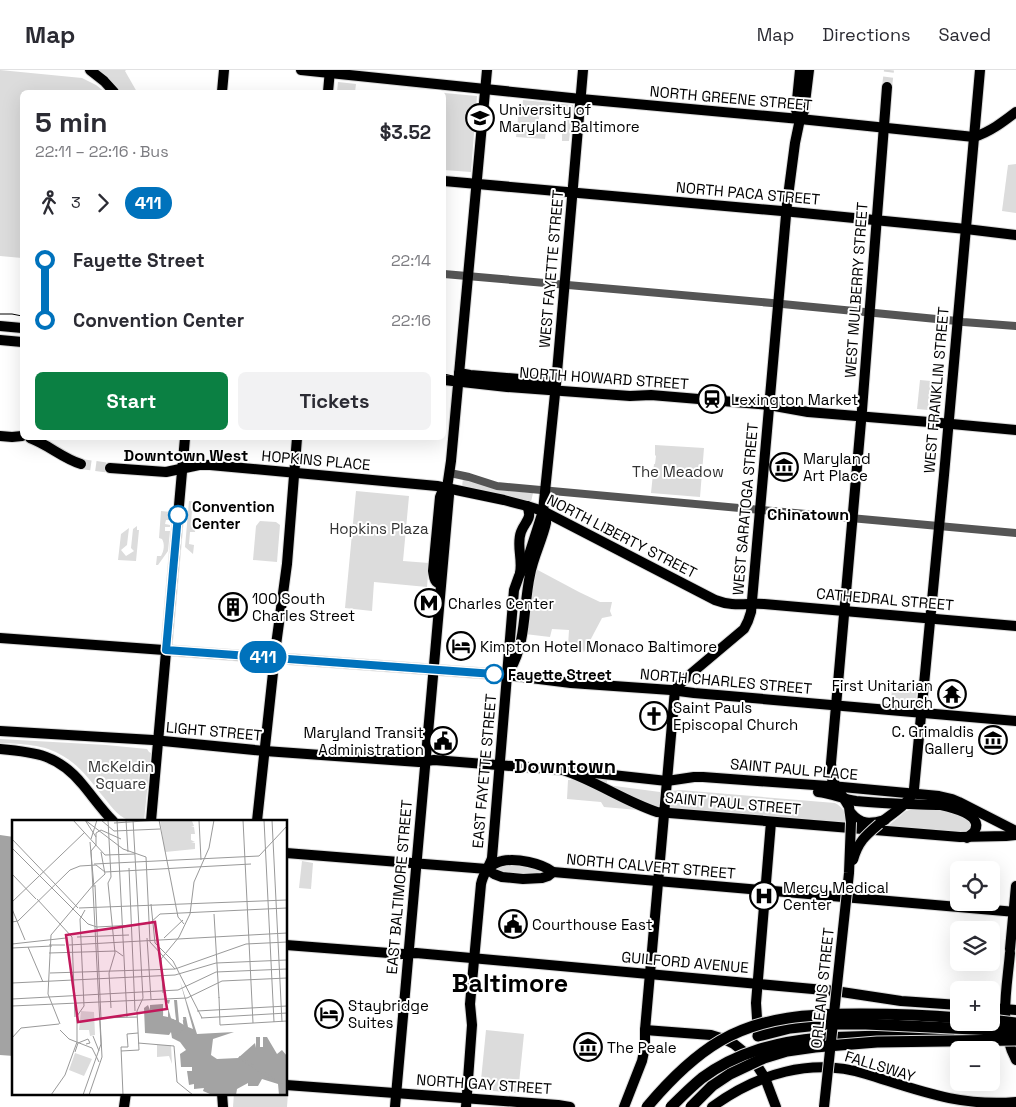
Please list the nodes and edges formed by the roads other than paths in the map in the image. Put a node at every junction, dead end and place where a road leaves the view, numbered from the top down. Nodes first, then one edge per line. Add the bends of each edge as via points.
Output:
1 (90, 70) edge
2 (224, 70) edge
3 (301, 70) edge
4 (487, 70) edge
5 (583, 70) edge
6 (800, 70) edge
7 (809, 70) edge
8 (980, 70) edge
9 (330, 71) edge
10 (887, 86) tunnel mouth
11 (486, 89) junction
12 (112, 90) edge
13 (222, 90) edge
14 (328, 90) edge
15 (581, 99) junction
16 (1016, 112) edge
17 (800, 119) junction
18 (884, 128) junction
19 (974, 137) junction
20 (446, 181) edge
21 (477, 184) junction
22 (572, 193) junction
23 (786, 211) junction
24 (876, 220) junction
25 (966, 229) junction
26 (1016, 235) edge
27 (446, 274) edge
28 (469, 277) junction
29 (564, 285) junction
30 (778, 303) junction
31 (869, 312) junction
32 (958, 320) junction
33 (0, 326) edge
34 (1016, 326) edge
35 (20, 328) edge
36 (0, 340) edge
37 (20, 342) edge
38 (459, 377) junction
39 (446, 380) edge
40 (556, 386) junction
41 (769, 406) junction
42 (861, 416) junction
43 (949, 424) junction
44 (1016, 430) edge
45 (0, 436) edge
46 (17, 436) edge
47 (35, 440) edge
48 (185, 440) edge
49 (297, 440) edge
50 (81, 464) tunnel mouth
51 (110, 468) tunnel mouth
52 (182, 469) junction
53 (450, 473) junction
54 (294, 474) junction
55 (447, 488) junction
56 (546, 490) junction
57 (527, 506) junction
58 (760, 510) junction
59 (543, 511) junction
60 (852, 518) junction
61 (939, 526) junction
62 (1016, 533) edge
63 (528, 558) junction
64 (531, 570) junction
65 (519, 576) junction
66 (752, 604) junction
67 (844, 611) junction
68 (931, 618) junction
69 (1016, 626) edge
70 (0, 638) edge
71 (166, 650) junction
72 (275, 658) junction
73 (433, 669) junction
74 (506, 675) junction
75 (675, 690) junction
76 (836, 705) junction
77 (922, 713) junction
78 (1016, 721) edge
79 (0, 731) edge
80 (158, 741) junction
81 (0, 749) edge
82 (265, 751) junction
83 (425, 761) junction
84 (500, 765) junction
85 (563, 770) junction
86 (667, 783) junction
87 (836, 787) junction
88 (862, 790) junction
89 (913, 793) junction
90 (844, 798) junction
91 (904, 804) junction
92 (664, 813) junction
93 (851, 817) junction
94 (112, 820) edge
95 (151, 820) edge
96 (257, 820) edge
97 (771, 822) junction
98 (882, 822) junction
99 (1016, 833) edge
100 (966, 838) junction
101 (288, 853) edge
102 (417, 864) junction
103 (487, 869) junction
104 (553, 872) junction
105 (849, 873) junction
106 (658, 881) junction
107 (1016, 886) edge
108 (766, 891) junction
109 (1015, 912) edge
110 (288, 945) edge
111 (409, 953) junction
112 (475, 958) junction
113 (650, 974) junction
114 (758, 983) junction
115 (950, 1004) edge
116 (1000, 1009) edge
117 (1004, 1010) junction
118 (1016, 1010) edge
119 (950, 1017) edge
120 (756, 1018) junction
121 (1000, 1021) edge
122 (1016, 1023) edge
123 (790, 1028) junction
124 (645, 1030) junction
125 (1016, 1031) edge
126 (758, 1036) junction
127 (1011, 1040) edge
128 (1016, 1060) edge
129 (765, 1078) junction
130 (288, 1086) edge
131 (396, 1093) junction
132 (126, 1094) edge
133 (222, 1094) edge
134 (1016, 1102) edge
135 (466, 1103) edge
136 (124, 1107) edge
137 (223, 1107) edge
138 (395, 1107) edge
139 (570, 1107) edge
140 (624, 1107) edge
141 (647, 1107) edge
142 (671, 1107) edge
143 (691, 1107) edge
144 (712, 1107) edge
145 (776, 1107) edge
146 (824, 1107) edge

1 - 12 main road
2 - 13 main road
3 - 9 main road, NORTH GREENE STREET
4 - 11 main road, EAST BALTIMORE STREET
5 - 15 main road, WEST FAYETTE STREET
6 - 17 main road, WEST SARATOGA STREET via 796,110
7 - 17 main road, WEST SARATOGA STREET
8 - 19 main road, WEST FRANKLIN STREET
9 - 11 main road, NORTH GREENE STREET
9 - 14 main road
10 - 18 main road, WEST MULBERRY STREET
11 - 15 main road, NORTH GREENE STREET
11 - 21 main road, EAST BALTIMORE STREET
15 - 17 main road, NORTH GREENE STREET
15 - 22 main road, WEST FAYETTE STREET
16 - 19 main road via 984,134
17 - 18 main road, NORTH GREENE STREET
17 - 23 main road, WEST SARATOGA STREET
18 - 19 main road, NORTH GREENE STREET
18 - 24 main road, WEST MULBERRY STREET
19 - 25 main road, WEST FRANKLIN STREET
20 - 21 main road, NORTH PACA STREET
21 - 22 main road, NORTH PACA STREET
21 - 28 main road, EAST BALTIMORE STREET
22 - 23 main road, NORTH PACA STREET
22 - 29 main road, WEST FAYETTE STREET
23 - 24 main road, NORTH PACA STREET
23 - 30 main road, WEST SARATOGA STREET
24 - 25 main road, NORTH PACA STREET
24 - 31 main road, WEST MULBERRY STREET
25 - 26 main road, NORTH PACA STREET
25 - 32 main road, WEST FRANKLIN STREET
27 - 28 street
28 - 29 street
28 - 38 main road, EAST BALTIMORE STREET
29 - 30 street
29 - 40 main road, WEST FAYETTE STREET
30 - 31 street
30 - 41 main road, WEST SARATOGA STREET
31 - 32 street
31 - 42 main road, WEST MULBERRY STREET
32 - 34 street
32 - 43 main road, WEST FRANKLIN STREET
33 - 35 main road
36 - 37 main road
38 - 39 main road, NORTH HOWARD STREET
38 - 40 main road, NORTH HOWARD STREET
38 - 53 main road, EAST BALTIMORE STREET
40 - 41 main road, NORTH HOWARD STREET via 630,396 651,395
40 - 56 main road, WEST FAYETTE STREET
41 - 42 main road, NORTH HOWARD STREET
41 - 58 main road, WEST SARATOGA STREET
42 - 43 main road, NORTH HOWARD STREET
42 - 60 main road, WEST MULBERRY STREET
43 - 44 main road, NORTH HOWARD STREET
43 - 61 main road, WEST FRANKLIN STREET
45 - 46 main road
47 - 50 main road
48 - 52 main road
49 - 54 main road
51 - 52 main road, HOPKINS PLACE via 160,472
52 - 54 main road, HOPKINS PLACE via 210,465
52 - 71 main road
53 - 55 main road, EAST BALTIMORE STREET
53 - 56 street via 497,486
54 - 55 main road, HOPKINS PLACE
54 - 72 main road
55 - 57 main road, NORTH LIBERTY STREET
55 - 73 main road, EAST BALTIMORE STREET via 449,495
56 - 58 street
56 - 59 main road, WEST FAYETTE STREET
57 - 59 main road, NORTH LIBERTY STREET
57 - 65 main road via 528,519 520,535
58 - 60 street
58 - 66 main road, WEST SARATOGA STREET
59 - 63 main road, WEST FAYETTE STREET
59 - 64 main road via 546,523
59 - 66 main road, NORTH LIBERTY STREET via 715,600
60 - 61 street
60 - 67 main road, WEST MULBERRY STREET
61 - 62 street
61 - 68 main road, WEST FRANKLIN STREET
63 - 64 main road
63 - 65 main road, WEST FAYETTE STREET
64 - 74 main road via 524,628 516,656
65 - 74 main road, WEST FAYETTE STREET via 514,590
66 - 67 main road, CATHEDRAL STREET
66 - 75 main road, WEST SARATOGA STREET via 744,629
67 - 68 main road, CATHEDRAL STREET
67 - 76 main road, WEST MULBERRY STREET
68 - 69 main road, CATHEDRAL STREET
68 - 77 main road, WEST FRANKLIN STREET
70 - 71 main road, NORTH CHARLES STREET
71 - 72 main road, NORTH CHARLES STREET
71 - 80 main road
72 - 73 main road, NORTH CHARLES STREET
72 - 82 main road
73 - 74 main road, NORTH CHARLES STREET
73 - 83 main road, EAST BALTIMORE STREET
74 - 75 main road, NORTH CHARLES STREET
74 - 84 main road, EAST FAYETTE STREET
75 - 76 main road, NORTH CHARLES STREET
75 - 86 main road
76 - 77 main road, NORTH CHARLES STREET
76 - 87 main road, WEST MULBERRY STREET via 831,771
77 - 78 main road, NORTH CHARLES STREET
77 - 89 main road, WEST FRANKLIN STREET
79 - 80 main road, LIGHT STREET
80 - 82 main road, LIGHT STREET
80 - 95 main road
81 - 94 main road via 32,752 57,761 76,777
82 - 83 main road, LIGHT STREET
82 - 96 main road
83 - 84 main road, SAINT PAUL STREET
83 - 102 main road, EAST BALTIMORE STREET
84 - 85 main road, SAINT PAUL STREET
84 - 103 main road, EAST FAYETTE STREET via 492,858
85 - 86 main road, SAINT PAUL PLACE
85 - 92 main road, SAINT PAUL STREET via 643,807
86 - 87 main road, SAINT PAUL PLACE via 703,777
86 - 90 main road, SAINT PAUL PLACE via 691,782 826,793
86 - 92 main road
87 - 88 main road, SAINT PAUL PLACE
87 - 90 main road, ORLEANS STREET
88 - 89 main road, SAINT PAUL PLACE
88 - 90 main road
89 - 91 main road, ORLEANS STREET
89 - 99 main road, SAINT PAUL PLACE via 952,799
90 - 91 main road, SAINT PAUL PLACE
90 - 93 main road, ORLEANS STREET
91 - 98 main road, ORLEANS STREET
91 - 100 main road, SAINT PAUL PLACE via 941,805 970,815 976,828
92 - 97 main road, SAINT PAUL STREET
92 - 106 main road
93 - 98 main road via 864,822
93 - 105 main road, ORLEANS STREET, bridge
97 - 100 main road, SAINT PAUL STREET
97 - 108 main road
98 - 105 main road, ORLEANS STREET, bridge via 860,842
99 - 100 main road, SAINT PAUL STREET
101 - 102 main road, NORTH CALVERT STREET
102 - 103 main road, NORTH CALVERT STREET
102 - 111 main road, EAST BALTIMORE STREET
103 - 104 main road, NORTH CALVERT STREET via 502,877 523,879 545,878
103 - 104 main road, NORTH CALVERT STREET via 496,862 511,860 536,864
103 - 112 main road, EAST FAYETTE STREET via 481,884
104 - 106 main road, NORTH CALVERT STREET
105 - 146 main road, ORLEANS STREET, bridge
106 - 108 main road, NORTH CALVERT STREET
106 - 113 main road
107 - 109 main road
108 - 109 main road, NORTH CALVERT STREET
108 - 114 main road
109 - 117 main road
110 - 111 main road, GUILFORD AVENUE
111 - 112 main road, GUILFORD AVENUE
111 - 131 main road, EAST BALTIMORE STREET
112 - 113 main road, GUILFORD AVENUE
112 - 135 main road, EAST FAYETTE STREET
113 - 114 main road, GUILFORD AVENUE
113 - 124 main road
114 - 115 main road, GUILFORD AVENUE
114 - 120 main road
116 - 117 main road
117 - 118 main road
117 - 128 main road via 1009,1046
119 - 141 highway, bridge via 806,1016 744,1029 720,1041 687,1065
120 - 123 highway via 765,1026
120 - 126 main road
121 - 122 highway, bridge
123 - 125 highway, bridge via 866,1024
123 - 126 highway
124 - 129 main road via 711,1035 724,1039 741,1049
124 - 140 main road via 642,1061
126 - 129 main road
127 - 142 highway, bridge via 909,1035 786,1042 727,1062 704,1077
127 - 143 highway, bridge via 877,1042 787,1051 730,1074
129 - 134 main road, FALLSWAY via 817,1066 835,1067 951,1104 980,1107
129 - 144 main road, FALLSWAY via 734,1092
129 - 145 main road
130 - 131 main road, NORTH GAY STREET
131 - 135 main road, NORTH GAY STREET
131 - 138 main road, EAST BALTIMORE STREET
132 - 136 main road
133 - 137 main road
135 - 139 main road, NORTH GAY STREET

